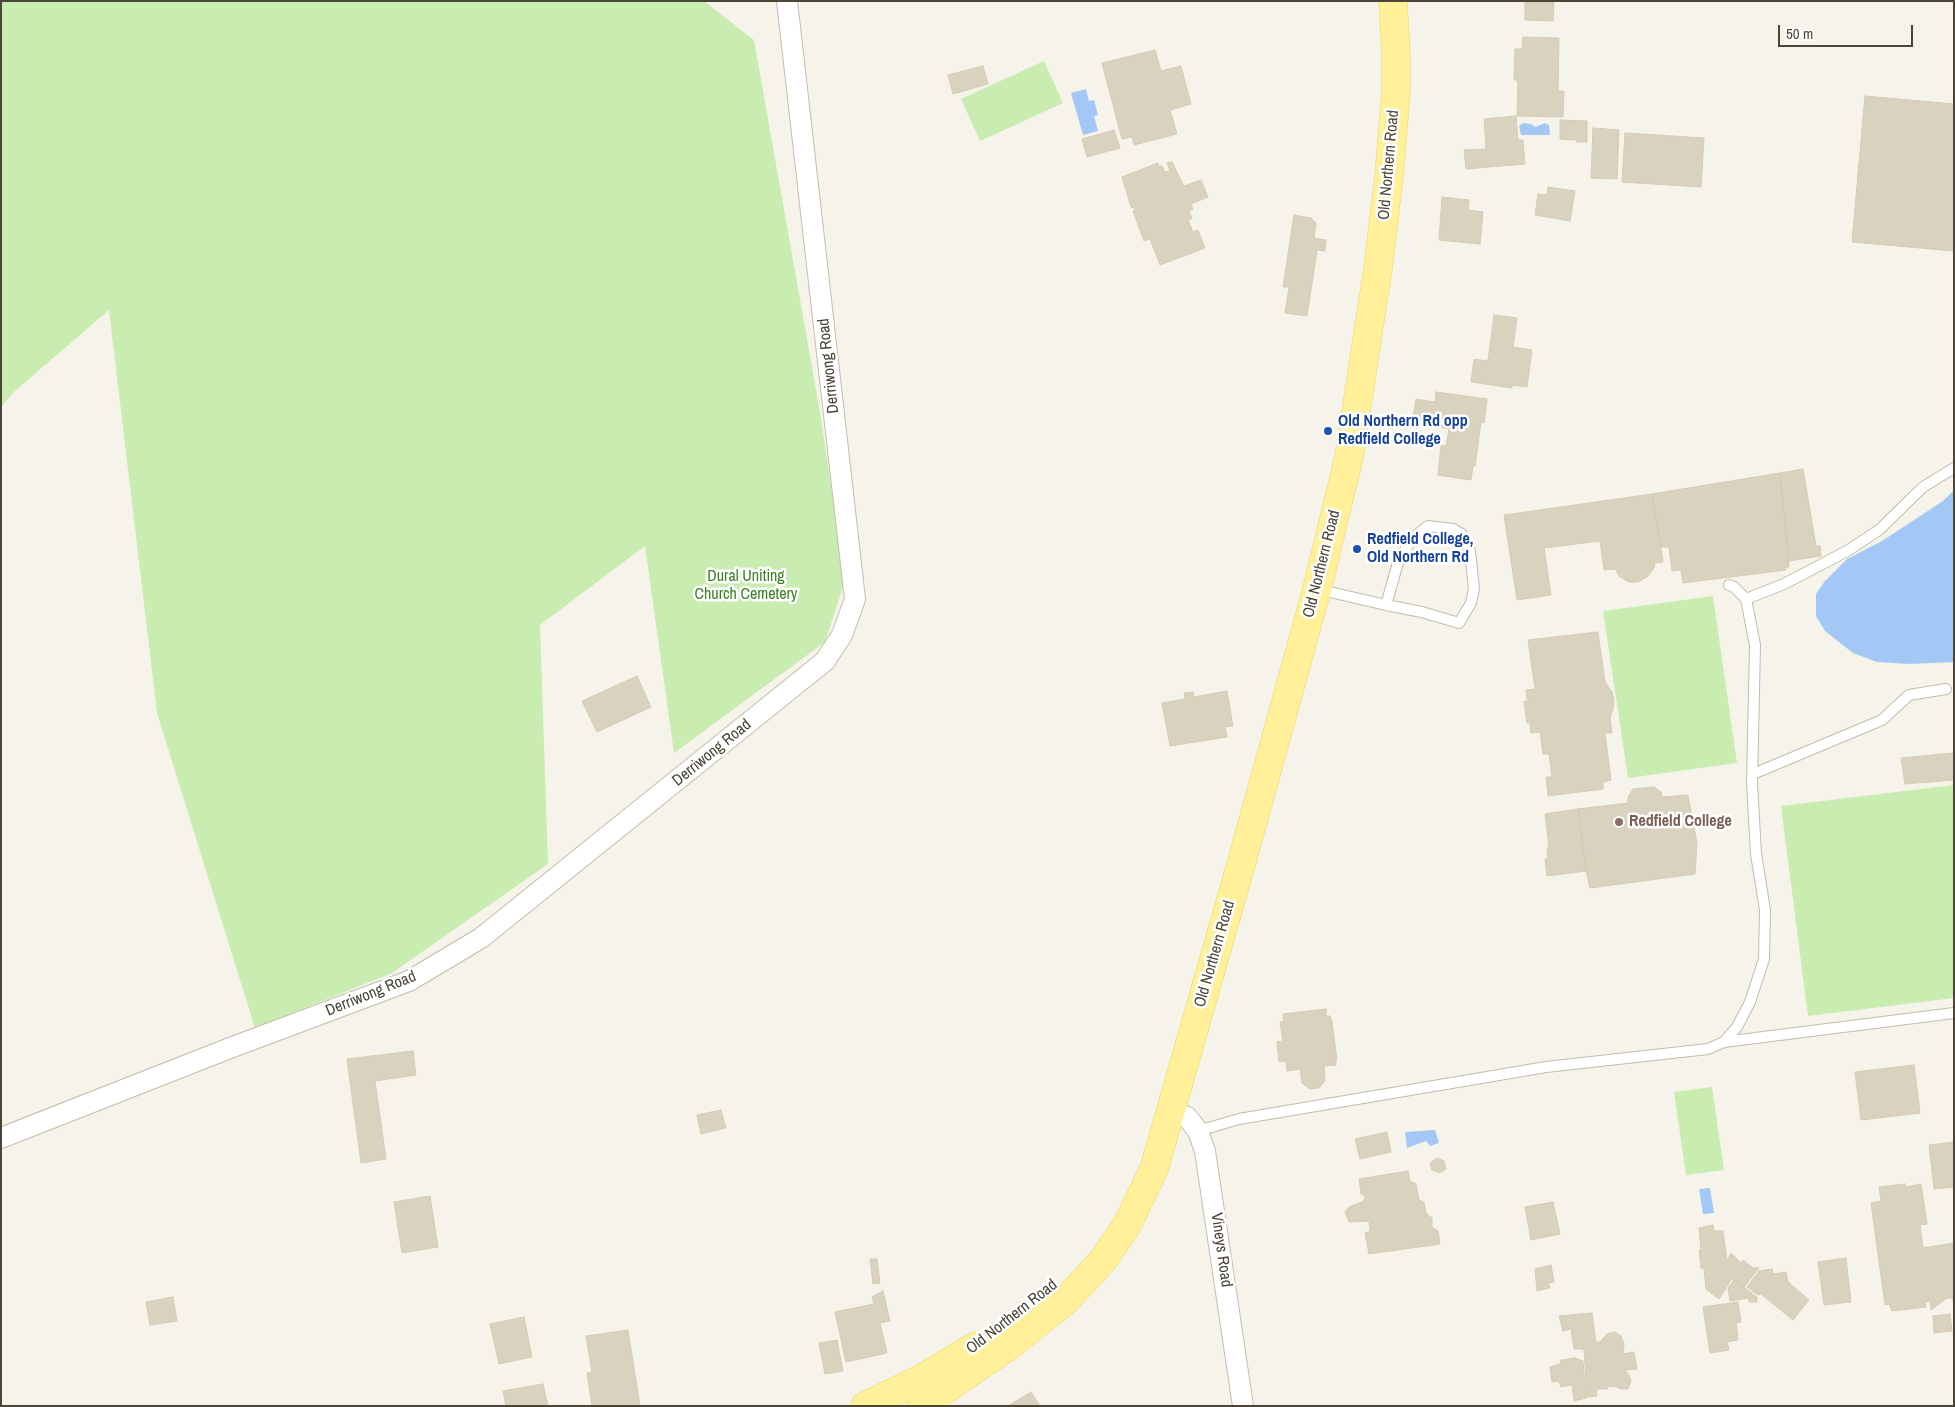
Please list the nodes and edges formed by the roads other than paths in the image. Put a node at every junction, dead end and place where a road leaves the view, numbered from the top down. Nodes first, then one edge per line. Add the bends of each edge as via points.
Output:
1 (787, 1) edge
2 (1393, 1) edge
3 (1954, 468) edge
4 (1729, 585) dead end
5 (1317, 588) junction
6 (1746, 600) junction
7 (1386, 606) junction
8 (1946, 689) dead end
9 (1753, 774) junction
10 (1954, 1013) edge
11 (1724, 1042) junction
12 (1169, 1111) junction
13 (1198, 1131) junction
14 (1, 1138) edge
15 (865, 1406) edge
16 (921, 1406) edge
17 (1244, 1406) edge

1 - 14 street, Derriwong Road via 855,599 842,635 825,661 482,938 409,982
2 - 5 main road, Old Northern Road via 1396,92 1378,268 1349,457
3 - 6 lane via 1922,487 1879,530 1847,551
4 - 6 lane
5 - 7 lane
5 - 12 main road, Old Northern Road
6 - 9 lane via 1755,645
7 - 7 lane via 1399,559 1413,538 1428,526 1453,528 1462,534 1470,550 1474,589 1471,603 1460,622
8 - 9 lane via 1909,695 1882,720
9 - 11 lane via 1756,854 1765,910 1764,959 1750,1002 1737,1027
10 - 11 lane
11 - 13 lane via 1708,1049 1546,1068 1248,1117
12 - 13 street, Vineys Road via 1187,1117
12 - 15 main road, Old Northern Road via 1085,1257 1038,1301 994,1335 923,1378
12 - 16 main road, Old Northern Road via 1154,1169 1127,1225 1103,1260 1037,1324
13 - 17 street, Vineys Road via 1205,1151

